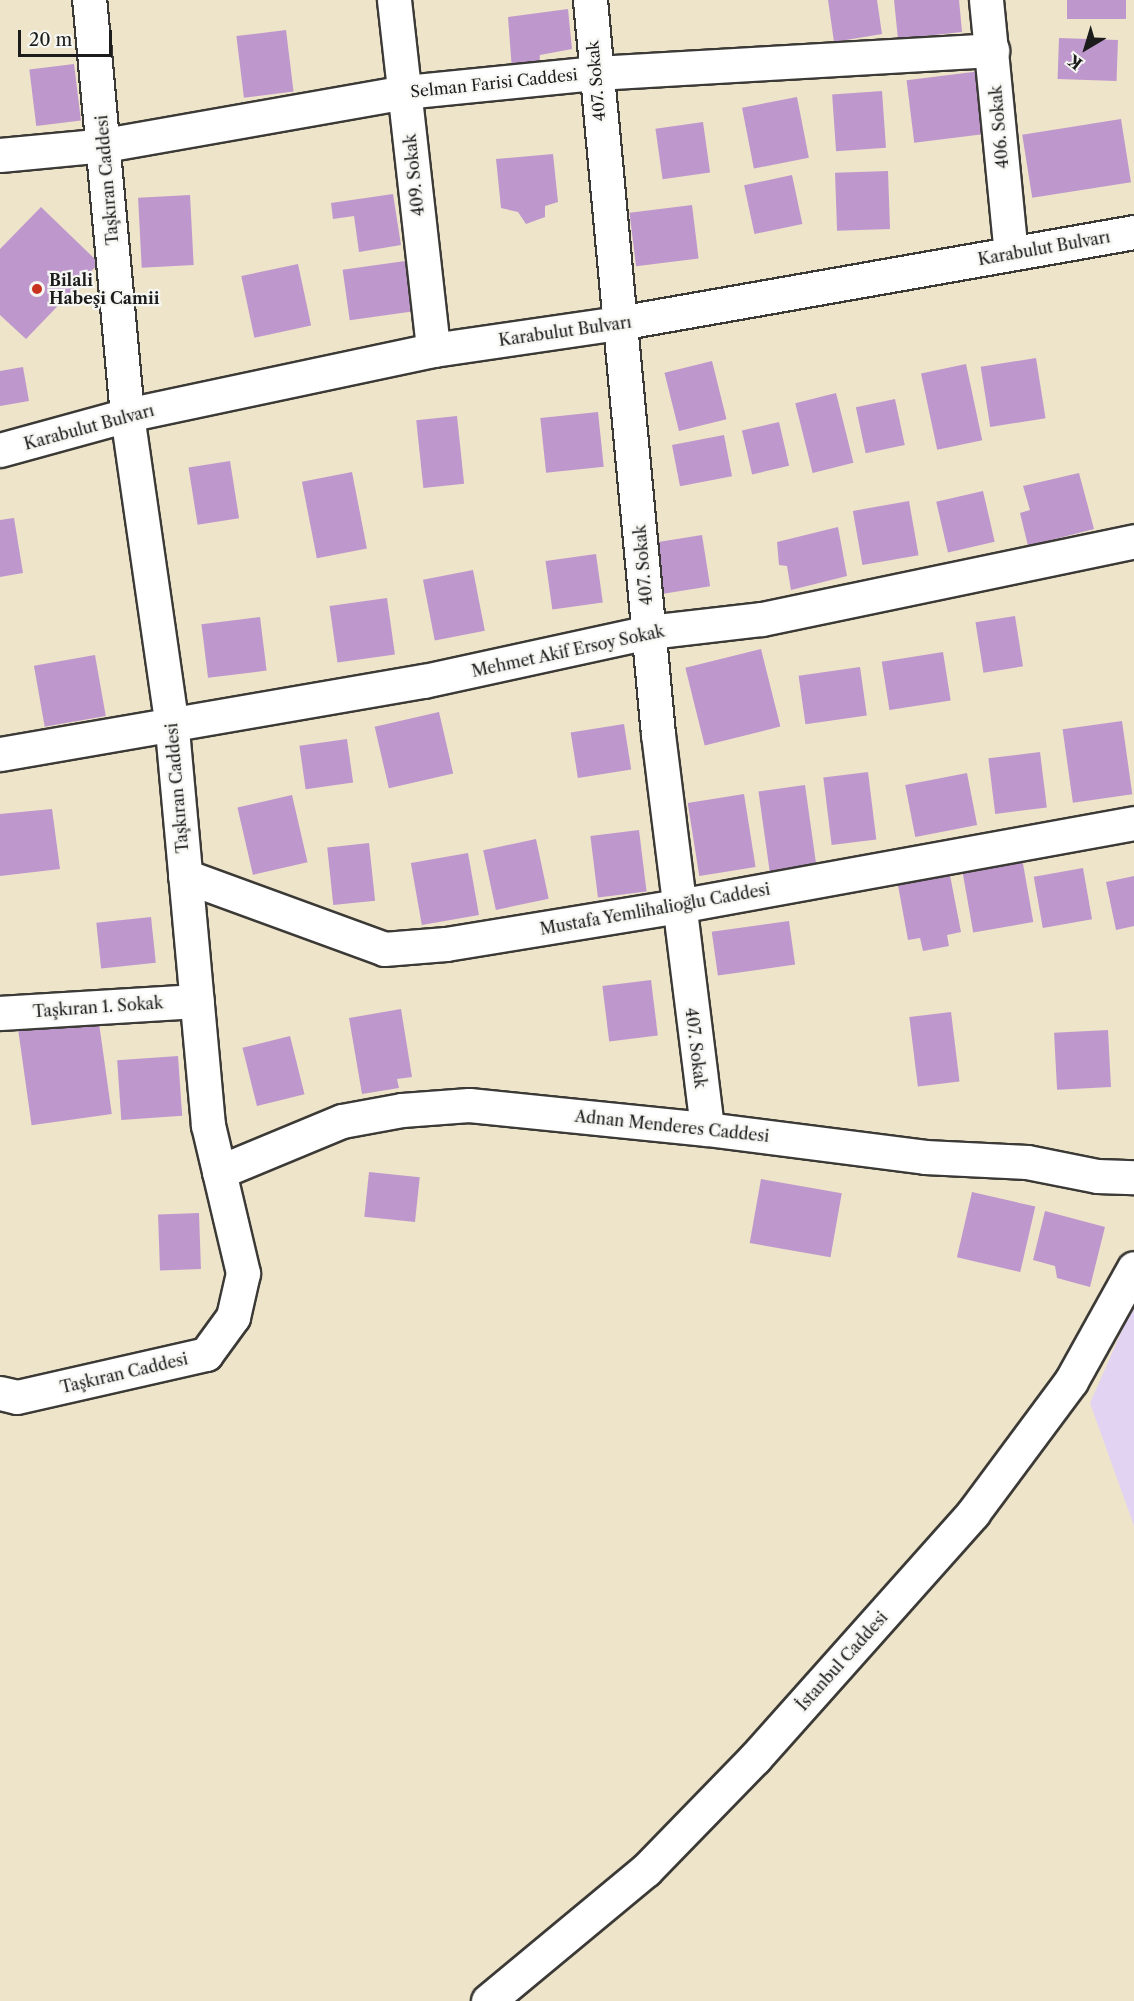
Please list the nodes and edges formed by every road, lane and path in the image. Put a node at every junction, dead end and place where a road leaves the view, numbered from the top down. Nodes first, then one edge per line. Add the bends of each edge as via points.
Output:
1 (89, 0) edge
2 (394, 0) edge
3 (590, 0) edge
4 (986, 0) edge
5 (992, 50) junction
6 (595, 73) junction
7 (405, 92) junction
8 (105, 145) junction
9 (0, 155) edge
10 (1134, 232) edge
11 (1011, 253) junction
12 (619, 323) junction
13 (433, 350) junction
14 (127, 415) junction
15 (0, 450) edge
16 (1134, 541) edge
17 (649, 632) junction
18 (172, 727) junction
19 (0, 754) edge
20 (1134, 823) edge
21 (185, 876) junction
22 (678, 906) junction
23 (196, 1001) junction
24 (0, 1013) edge
25 (707, 1129) junction
26 (219, 1172) junction
27 (1134, 1178) edge
28 (1134, 1268) edge
29 (0, 1393) edge
30 (488, 2001) edge

1 - 8 street, Taşkıran Caddesi
2 - 7 street, 409. Sokak
3 - 6 street, 407. Sokak
4 - 5 street, 406. Sokak
5 - 6 street, Selman Farisi Caddesi
5 - 11 street, 406. Sokak
6 - 7 street, Selman Farisi Caddesi
6 - 12 street, 407. Sokak
7 - 8 street, Selman Farisi Caddesi
7 - 13 street, 409. Sokak
8 - 9 street, Selman Farisi Caddesi
8 - 14 street, Taşkıran Caddesi
10 - 11 street, Karabulut Bulvarı
11 - 12 street, Karabulut Bulvarı
12 - 13 street, Karabulut Bulvarı
12 - 17 street, 407. Sokak
13 - 14 street, Karabulut Bulvarı
14 - 15 street, Karabulut Bulvarı
14 - 18 street, Taşkıran Caddesi
16 - 17 street, Mehmet Akif Ersoy Sokak via 762,619
17 - 18 street, Mehmet Akif Ersoy Sokak via 424,681
17 - 22 street, 407. Sokak
18 - 19 street, Mehmet Akif Ersoy Sokak
18 - 21 street, Taşkıran Caddesi
20 - 22 street, Mustafa Yemlihalioğlu Caddesi
21 - 22 street, Mustafa Yemlihalioğlu Caddesi via 384,949 446,944
21 - 23 street, Taşkıran Caddesi
22 - 25 street, 407. Sokak
23 - 24 street, Taşkıran 1. Sokak
23 - 26 street, Taşkıran Caddesi via 208,1125
25 - 26 street, Adnan Menderes Caddesi via 469,1105 402,1110 342,1121
25 - 27 street, Adnan Menderes Caddesi via 925,1157 1027,1162 1097,1176
26 - 29 street, Taşkıran Caddesi via 243,1273 233,1317 206,1354 17,1397
28 - 30 street, İstanbul Caddesi via 1071,1381 974,1513 755,1758 646,1870

